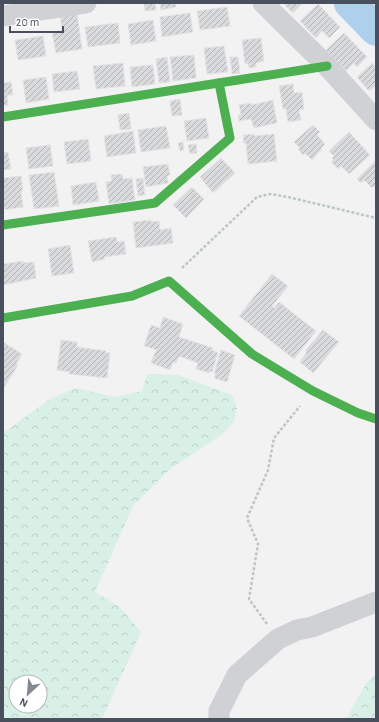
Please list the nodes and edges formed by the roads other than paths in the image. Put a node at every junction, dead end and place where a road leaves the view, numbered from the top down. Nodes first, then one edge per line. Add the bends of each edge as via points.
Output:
1 (86, 3) edge
2 (263, 3) edge
3 (3, 16) edge
4 (327, 66) junction
5 (219, 83) junction
6 (3, 117) edge
7 (376, 120) edge
8 (3, 225) edge
9 (3, 318) edge
10 (376, 419) edge
11 (376, 602) edge
12 (219, 719) edge

1 - 3 street
2 - 4 street
4 - 5 street
4 - 7 street
5 - 6 street
5 - 8 street via 230,138 155,203
9 - 10 street via 132,296 169,281 252,354 313,391
11 - 12 street via 278,639 237,675 219,711

